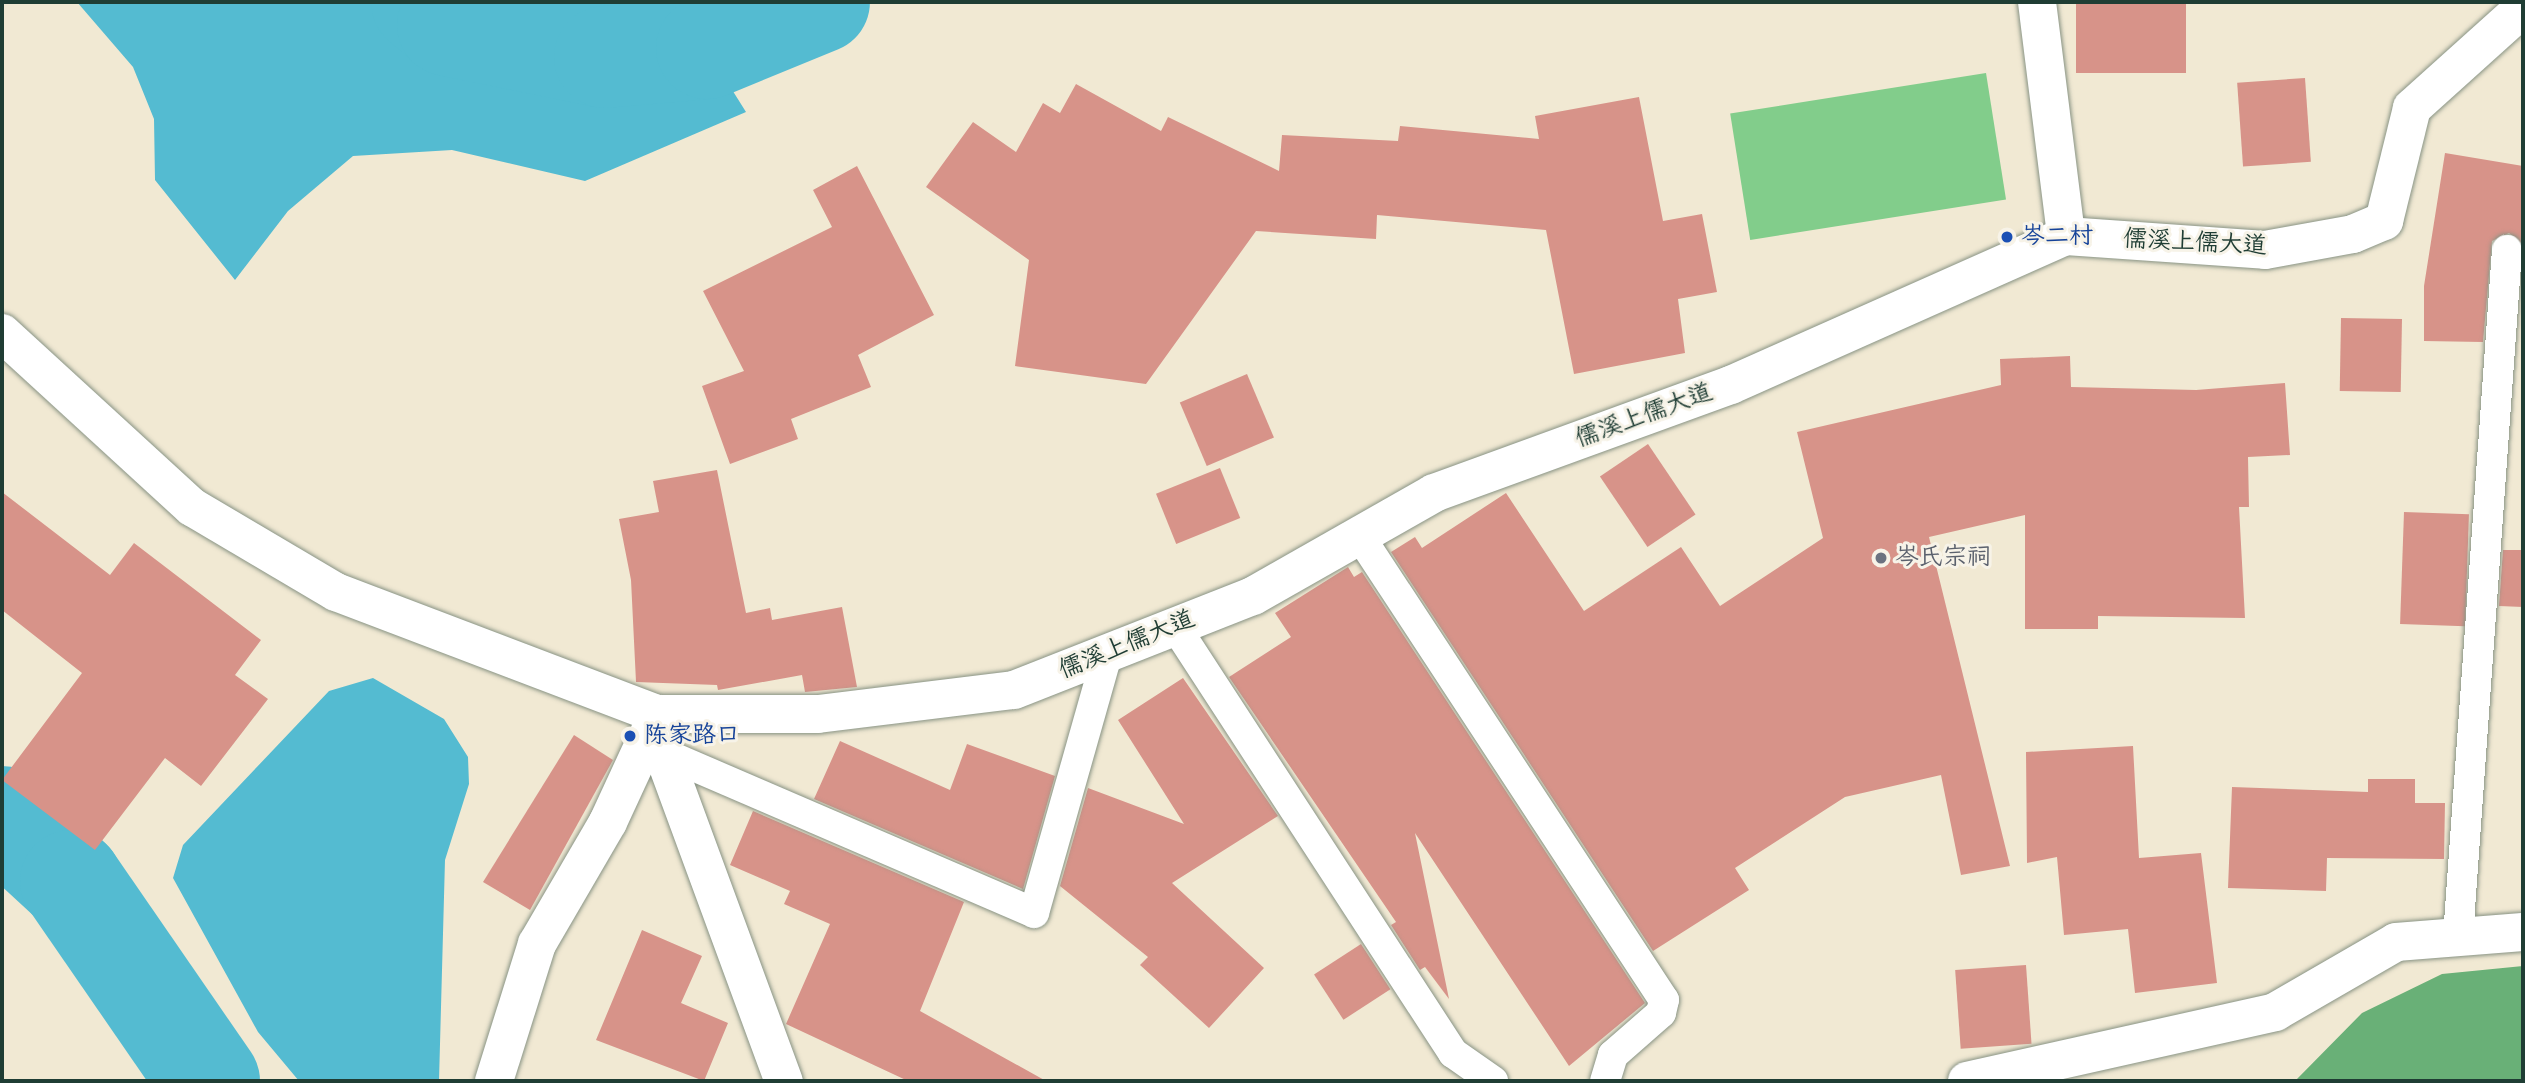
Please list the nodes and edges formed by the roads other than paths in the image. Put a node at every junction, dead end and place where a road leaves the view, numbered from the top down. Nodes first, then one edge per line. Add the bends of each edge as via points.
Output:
1 (2037, 2) edge
2 (2523, 8) edge
3 (2066, 236) junction
4 (2507, 250) dead end
5 (2, 333) edge
6 (1359, 535) junction
7 (1175, 625) junction
8 (1108, 653) junction
9 (657, 714) junction
10 (663, 753) junction
11 (2523, 932) edge
12 (2458, 937) junction
13 (494, 1081) edge
14 (784, 1081) edge
15 (1493, 1081) edge
16 (1605, 1081) edge
17 (1967, 1081) edge

1 - 3 street
2 - 3 street, 儒溪上儒大道 via 2412,108 2384,221 2353,234 2265,250
3 - 6 street, 儒溪上儒大道 via 1731,385 1434,493
4 - 12 lane
5 - 9 street via 192,507 337,592
6 - 7 street, 儒溪上儒大道 via 1253,596
6 - 16 lane via 1664,1000 1661,1013 1613,1055
7 - 8 street, 儒溪上儒大道
7 - 15 lane via 1453,1053
8 - 9 street, 儒溪上儒大道 via 1014,690 818,713
8 - 10 lane via 1034,913
9 - 10 street
9 - 13 street via 608,822 537,944
10 - 14 street
11 - 12 street
12 - 17 street via 2396,942 2275,1012

